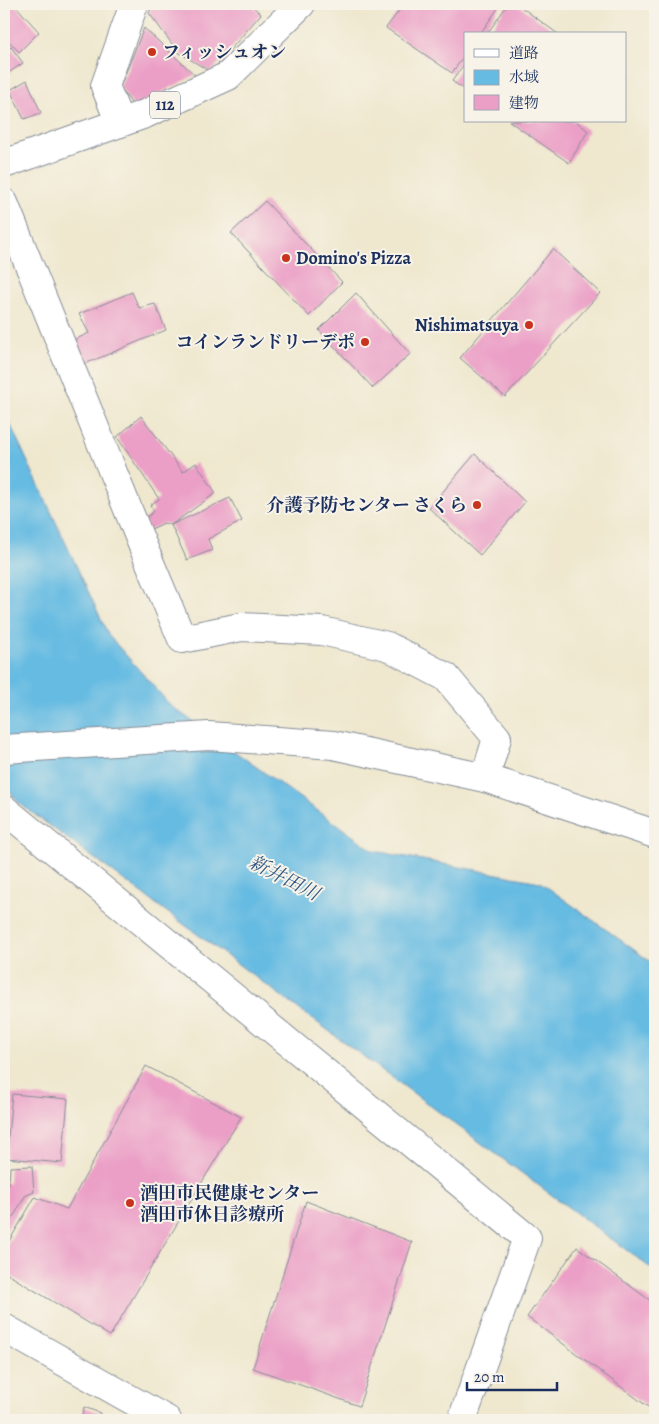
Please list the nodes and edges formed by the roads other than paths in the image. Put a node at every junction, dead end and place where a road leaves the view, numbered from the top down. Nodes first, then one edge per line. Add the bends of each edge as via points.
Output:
1 (134, 4) edge
2 (301, 4) edge
3 (120, 123) junction
4 (4, 164) edge
5 (4, 203) edge
6 (4, 749) edge
7 (485, 778) junction
8 (4, 810) edge
9 (655, 834) edge
10 (4, 1328) edge
11 (167, 1420) edge
12 (462, 1420) edge

1 - 3 main road via 105,86
2 - 3 main road, 112 via 228,76
3 - 4 main road, 112
5 - 7 main road via 182,639 242,627 322,631 387,646 446,678 497,738
6 - 7 main road via 209,736 333,745
7 - 9 main road
8 - 12 main road via 527,1238
10 - 11 main road

